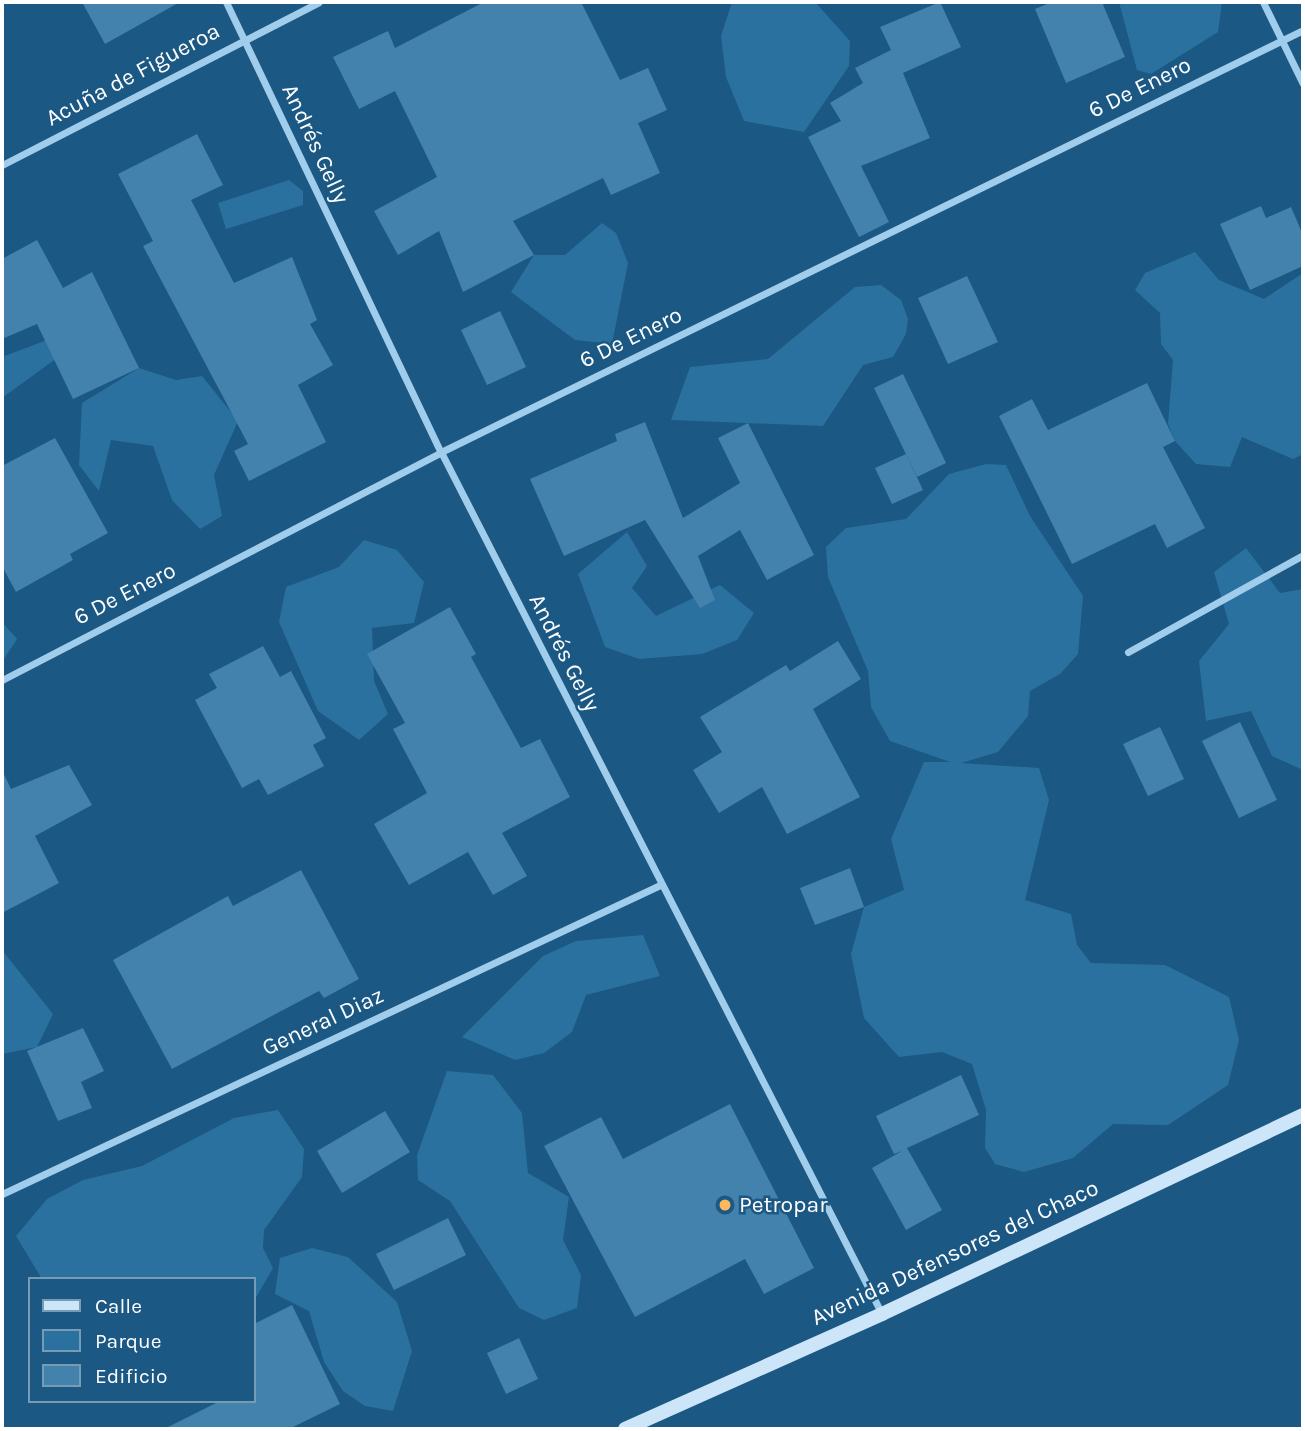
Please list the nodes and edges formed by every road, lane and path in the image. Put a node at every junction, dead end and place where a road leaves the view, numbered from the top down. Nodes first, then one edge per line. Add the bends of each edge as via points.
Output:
1 (226, 2) edge
2 (319, 2) edge
3 (1263, 2) edge
4 (1303, 30) edge
5 (244, 38) junction
6 (1282, 40) junction
7 (1303, 84) edge
8 (2, 165) edge
9 (441, 452) junction
10 (1303, 555) edge
11 (1128, 652) dead end
12 (2, 680) edge
13 (660, 885) junction
14 (1303, 1115) edge
15 (2, 1194) edge
16 (882, 1314) junction
17 (625, 1429) edge

1 - 5 street, Andrés Gelly
2 - 5 street, Acuña de Figueroa
3 - 6 street
4 - 6 street, 6 De Enero
5 - 8 street, Acuña de Figueroa
5 - 9 street, Andrés Gelly
6 - 7 street
6 - 9 street, 6 De Enero
9 - 12 street, 6 De Enero
9 - 13 street, Andrés Gelly
10 - 11 street
13 - 15 street, General Diaz
13 - 16 street, Andrés Gelly
14 - 16 main road, Avenida Defensores del Chaco
16 - 17 main road, Avenida Defensores del Chaco

